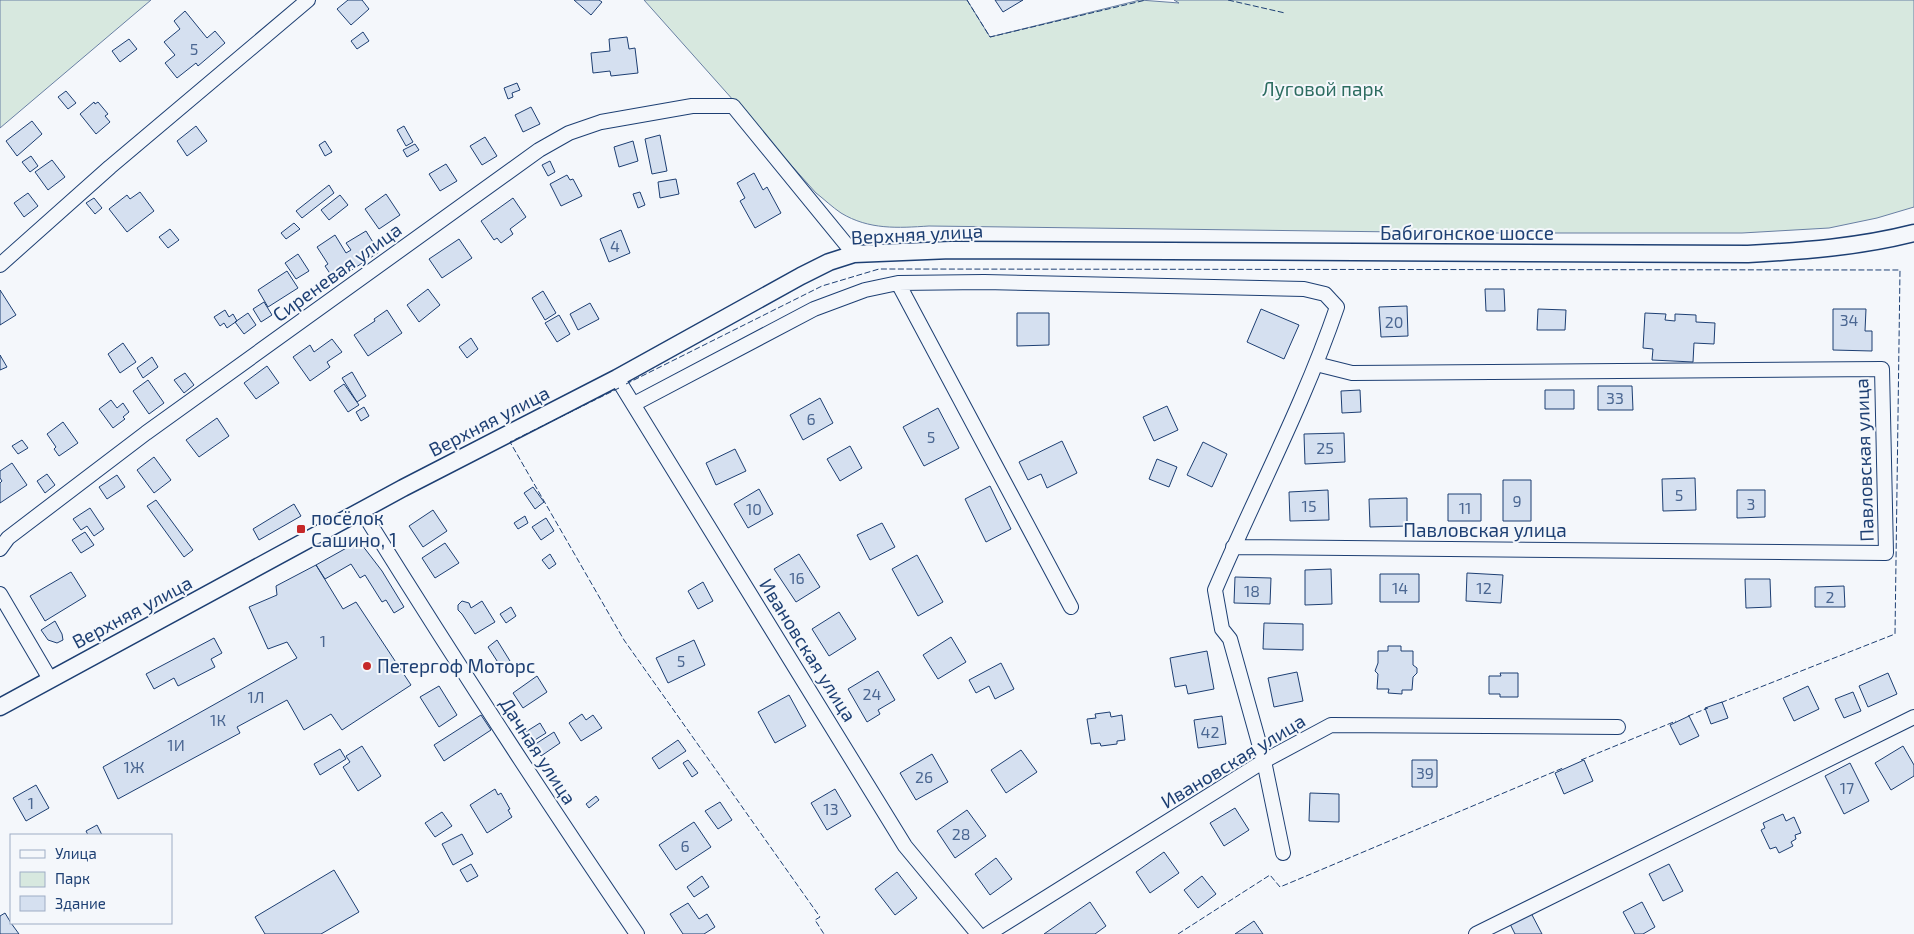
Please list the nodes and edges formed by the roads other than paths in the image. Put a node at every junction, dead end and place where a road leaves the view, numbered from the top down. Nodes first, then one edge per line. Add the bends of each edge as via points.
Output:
1 (308, 0) edge
2 (1914, 233) edge
3 (1018, 250) joint
4 (854, 254) junction
5 (0, 265) edge
6 (898, 283) junction
7 (1316, 364) junction
8 (617, 378) junction
9 (634, 404) junction
10 (362, 511) junction
11 (1234, 547) junction
12 (0, 549) edge
13 (0, 594) edge
14 (1071, 608) dead end
15 (50, 679) junction
16 (0, 707) edge
17 (1914, 717) edge
18 (1618, 727) dead end
19 (1264, 761) junction
20 (1283, 854) dead end
21 (637, 934) edge
22 (978, 934) edge
23 (988, 934) edge
24 (1476, 934) edge

1 - 5 street via 110,167
2 - 3 street, Бабигонское шоссе via 1823,250 1748,254
3 - 4 street, Верхняя улица
4 - 8 street, Верхняя улица via 801,276
4 - 12 street, Сиреневая улица via 733,106 692,106 600,122 569,133 539,150 146,434 8,538
6 - 7 street via 1304,289 1326,294 1337,307
6 - 9 street via 865,290 814,309
6 - 14 street
7 - 11 street
7 - 11 street, Павловская улица via 1352,373 1882,369 1886,553
8 - 9 street, Ивановская улица
8 - 10 street, Верхняя улица
9 - 22 street, Ивановская улица via 906,846
10 - 15 street, Верхняя улица
10 - 21 street, Дачная улица via 589,865
11 - 19 street via 1215,590 1222,629 1230,640
13 - 15 street
15 - 16 street, Верхняя улица
17 - 24 street
18 - 19 street, Ивановская улица via 1331,726
19 - 20 street
19 - 23 street, Ивановская улица

